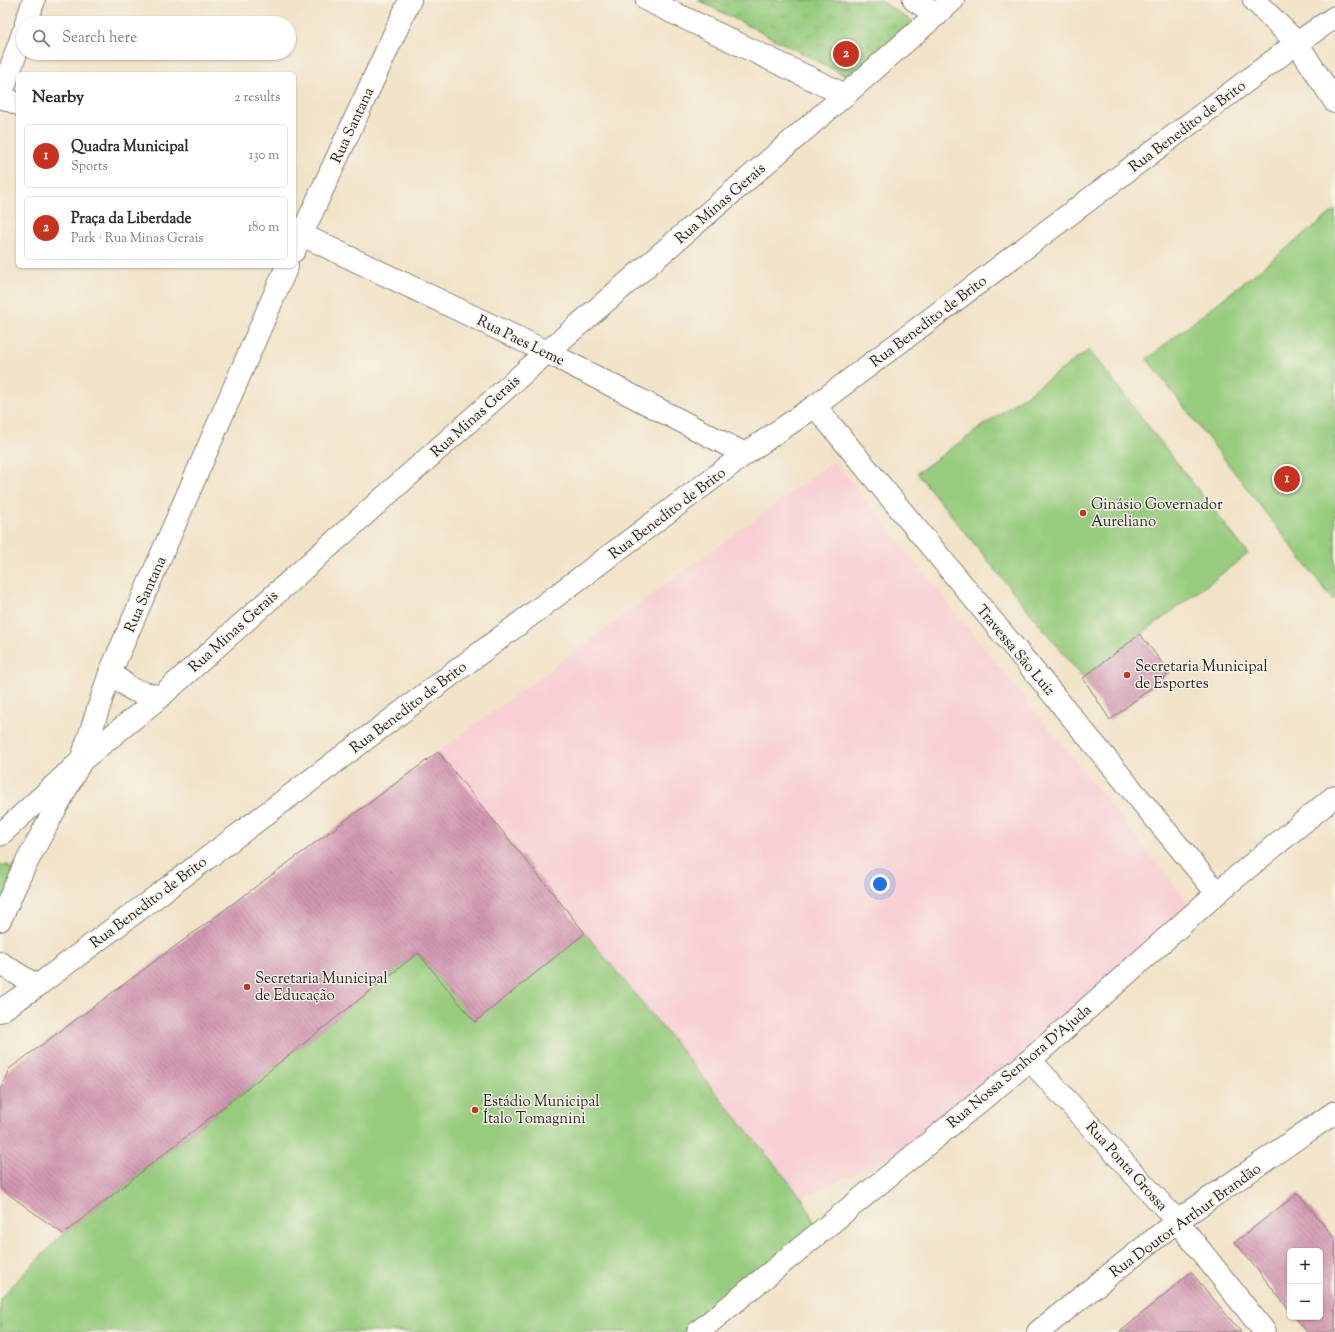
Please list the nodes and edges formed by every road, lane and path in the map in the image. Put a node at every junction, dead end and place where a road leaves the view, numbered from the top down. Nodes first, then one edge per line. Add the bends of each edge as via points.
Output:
1 (34, 0) edge
2 (410, 0) edge
3 (647, 0) edge
4 (914, 0) edge
5 (954, 0) edge
6 (1254, 0) edge
7 (937, 15) junction
8 (28, 16) edge
9 (1335, 17) edge
10 (1297, 43) junction
11 (16, 58) edge
12 (845, 95) junction
13 (5, 99) edge
14 (1335, 102) edge
15 (296, 239) edge
16 (286, 268) edge
17 (547, 352) junction
18 (815, 406) junction
19 (745, 454) junction
20 (110, 673) junction
21 (160, 697) junction
22 (81, 761) junction
23 (1335, 796) edge
24 (0, 835) edge
25 (1217, 893) junction
26 (0, 920) edge
27 (0, 963) edge
28 (37, 986) junction
29 (0, 1011) edge
30 (1030, 1060) junction
31 (1335, 1112) edge
32 (1177, 1221) junction
33 (698, 1332) edge
34 (1038, 1332) edge
35 (1265, 1332) edge

1 - 8 street
2 - 15 street, Rua Santana
3 - 12 street
4 - 7 street
5 - 7 street, Rua Minas Gerais
6 - 10 street
7 - 12 street, Rua Minas Gerais
9 - 10 street, Rua Benedito de Brito
10 - 14 street
10 - 18 street, Rua Benedito de Brito
11 - 13 street
12 - 17 street, Rua Minas Gerais
15 - 17 street, Rua Paes Leme
16 - 20 street, Rua Santana
17 - 19 street, Rua Paes Leme
17 - 21 street, Rua Minas Gerais
18 - 19 street, Rua Benedito de Brito
18 - 25 street, Travessa São Luiz
19 - 28 street, Rua Benedito de Brito
20 - 21 street via 133,690
20 - 22 street, Rua Santana
21 - 22 street, Rua Minas Gerais
22 - 24 street, Rua Minas Gerais
22 - 26 street, Rua Santana via 23,869
23 - 25 street, Rua Nossa Senhora D'Ajuda
25 - 30 street, Rua Nossa Senhora D'Ajuda
27 - 28 street
28 - 29 street, Rua Benedito de Brito
30 - 32 street, Rua Ponta Grossa
30 - 33 street, Rua Nossa Senhora D'Ajuda
31 - 32 street, Rua Doutor Arthur Brandão
32 - 34 street, Rua Doutor Arthur Brandão
32 - 35 street, Rua Ponta Grossa

